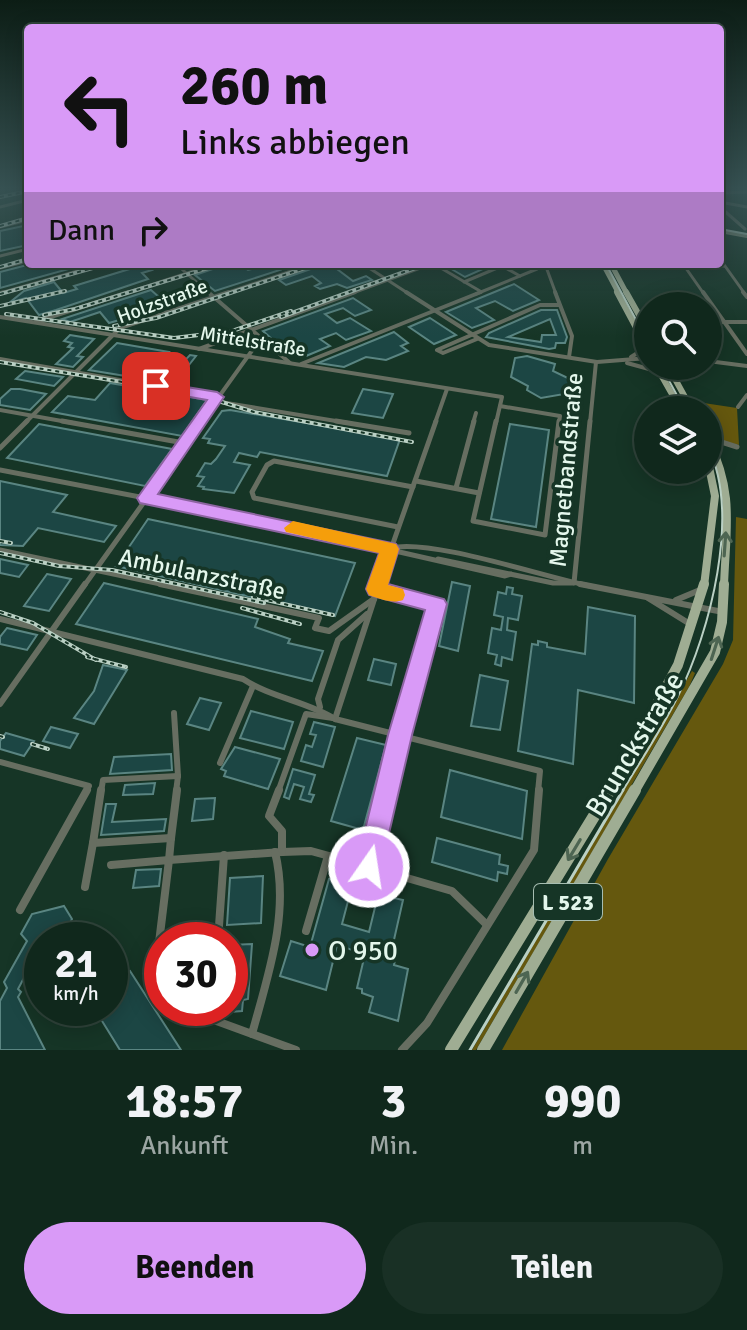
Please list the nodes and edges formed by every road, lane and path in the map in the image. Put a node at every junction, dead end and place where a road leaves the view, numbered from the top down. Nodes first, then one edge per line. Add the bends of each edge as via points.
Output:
1 (24, 250) edge
2 (0, 256) edge
3 (24, 262) edge
4 (725, 266) edge
5 (0, 268) edge
6 (88, 268) edge
7 (181, 268) edge
8 (203, 268) edge
9 (300, 268) edge
10 (369, 268) edge
11 (421, 268) edge
12 (439, 268) edge
13 (494, 268) edge
14 (505, 268) edge
15 (537, 268) edge
16 (546, 268) edge
17 (605, 268) edge
18 (613, 268) edge
19 (686, 268) edge
20 (187, 273) junction
21 (520, 276) junction
22 (387, 280) junction
23 (464, 282) junction
24 (738, 284) junction
25 (747, 286) edge
26 (481, 292) junction
27 (0, 293) edge
28 (214, 297) junction
29 (747, 297) edge
30 (634, 303) edge
31 (559, 305) junction
32 (434, 310) junction
33 (0, 317) edge
34 (35, 322) junction
35 (634, 322) edge
36 (725, 322) junction
37 (747, 322) edge
38 (252, 329) junction
39 (471, 334) junction
40 (113, 335) junction
41 (261, 338) junction
42 (478, 338) junction
43 (198, 349) junction
44 (747, 354) edge
45 (247, 356) junction
46 (569, 356) junction
47 (634, 356) edge
48 (0, 359) edge
49 (634, 359) edge
50 (619, 360) junction
51 (597, 362) junction
52 (634, 363) edge
53 (722, 363) edge
54 (291, 364) junction
55 (298, 365) junction
56 (747, 366) edge
57 (75, 372) junction
58 (447, 389) junction
59 (747, 395) edge
60 (215, 399) junction
61 (500, 406) junction
62 (738, 407) dead end
63 (0, 410) edge
64 (476, 413) dead end
65 (32, 416) junction
66 (409, 433) dead end
67 (184, 443) junction
68 (722, 443) edge
69 (728, 445) junction
70 (722, 447) edge
71 (737, 447) dead end
72 (0, 448) edge
73 (0, 470) edge
74 (722, 470) edge
75 (414, 484) junction
76 (713, 484) edge
77 (456, 488) junction
78 (479, 493) junction
79 (146, 498) junction
80 (398, 527) junction
81 (390, 549) junction
82 (0, 550) edge
83 (438, 556) junction
84 (95, 571) junction
85 (512, 571) junction
86 (574, 583) junction
87 (704, 587) junction
88 (376, 589) junction
89 (647, 598) junction
90 (374, 599) junction
91 (672, 601) junction
92 (699, 605) junction
93 (369, 612) junction
94 (723, 612) junction
95 (0, 619) edge
96 (692, 627) junction
97 (51, 631) junction
98 (253, 686) junction
99 (0, 704) edge
100 (320, 708) junction
101 (174, 713) dead end
102 (335, 719) junction
103 (400, 735) junction
104 (0, 762) edge
105 (220, 763) dead end
106 (178, 776) junction
107 (172, 838) junction
108 (93, 843) junction
109 (278, 852) junction
110 (224, 855) junction
111 (328, 856) junction
112 (169, 860) junction
113 (111, 865) dead end
114 (369, 867) junction
115 (85, 887) dead end
116 (20, 910) dead end
117 (162, 922) edge
118 (219, 922) edge
119 (487, 925) junction
120 (306, 931) dead end
121 (230, 1026) edge
122 (252, 1034) junction
123 (296, 1050) edge
124 (402, 1050) edge
125 (451, 1050) edge
126 (483, 1050) edge

1 - 2 street
3 - 5 street
4 - 24 street
6 - 27 street
7 - 20 street
8 - 20 street
9 - 28 street, Holzstraße
10 - 22 street
11 - 22 street
12 - 23 street
13 - 23 street
14 - 21 street
15 - 21 street
16 - 31 street
17 - 35 main road
18 - 30 main road
19 - 36 street
20 - 28 street
20 - 34 street
21 - 26 street
22 - 32 street
22 - 38 street
23 - 26 street
24 - 25 street
24 - 29 street
26 - 32 street
28 - 38 street
28 - 40 street, Holzstraße via 120,328
31 - 39 street via 540,305
31 - 46 street via 572,336
32 - 39 street
32 - 55 street
33 - 34 street, Mittelstraße
34 - 40 street, Mittelstraße
36 - 37 street
36 - 44 street
38 - 41 street
38 - 43 street
39 - 42 street
39 - 42 street via 437,350 443,353
40 - 43 street, Mittelstraße
40 - 57 street
41 - 45 street
41 - 54 street
42 - 46 street via 489,345
43 - 45 street, Mittelstraße
45 - 54 street, Mittelstraße
45 - 60 street
46 - 51 street
47 - 50 street
48 - 57 street
49 - 50 street
50 - 51 street
50 - 52 street
51 - 86 street, Magnetbandstraße
53 - 56 street
54 - 55 street, Mittelstraße
55 - 58 street, Mittelstraße
57 - 60 street
57 - 65 street
58 - 61 street, Mittelstraße via 502,397
58 - 75 street
59 - 62 street
60 - 66 street
60 - 67 street
61 - 78 street
61 - 78 street via 560,416 545,535 473,521
63 - 65 street
64 - 77 street
65 - 67 street
65 - 72 street
67 - 79 street
68 - 69 street
69 - 70 street
69 - 71 street
73 - 79 street
94 -> 74 main road, Brunckstraße / L 523 via 728,493
75 - 77 street
75 - 80 street
75 - 80 street via 274,461 252,492 254,498
76 - 87 main road, Brunckstraße / L 523
77 - 78 street
79 - 81 street
79 - 84 street
80 - 81 street
81 - 83 street
81 - 88 street
82 - 84 street, Ambulanzstraße
83 - 85 street
83 - 85 street via 493,574
84 - 90 street, Ambulanzstraße via 319,618 315,628 329,631
84 - 97 street
85 - 86 street
86 - 89 street
87 - 91 street
87 - 92 main road, Brunckstraße / L 523
88 - 90 street
88 - 103 street via 437,604
89 - 91 street
89 - 96 street via 683,616
90 - 93 street
91 - 92 street
92 - 94 street
92 - 96 main road, Brunckstraße / L 523
93 - 100 street via 338,640 318,699
93 - 102 street
126 -> 94 main road, Brunckstraße / L 523 via 705,672 719,640
95 - 97 street
96 -> 125 main road, Brunckstraße / L 523 via 629,759
97 - 98 street via 243,679
97 - 99 street
98 - 100 street via 262,694
98 - 105 street
100 - 102 street
101 - 106 street
102 - 103 street
102 - 109 street via 306,714 269,816 282,831
103 - 114 street
103 - 119 street via 540,771 534,850
104 - 116 street via 89,786
106 - 107 street
106 - 108 street via 103,780
107 - 108 street
107 - 112 street
108 - 115 street
109 - 110 street
109 - 111 street
109 - 122 street via 282,871 273,955
110 - 112 street
110 - 118 street
111 - 114 street
111 - 120 street
112 - 113 street
112 - 117 street
114 - 119 street via 452,891
119 - 124 street via 427,1023
121 - 122 street
122 - 123 street

